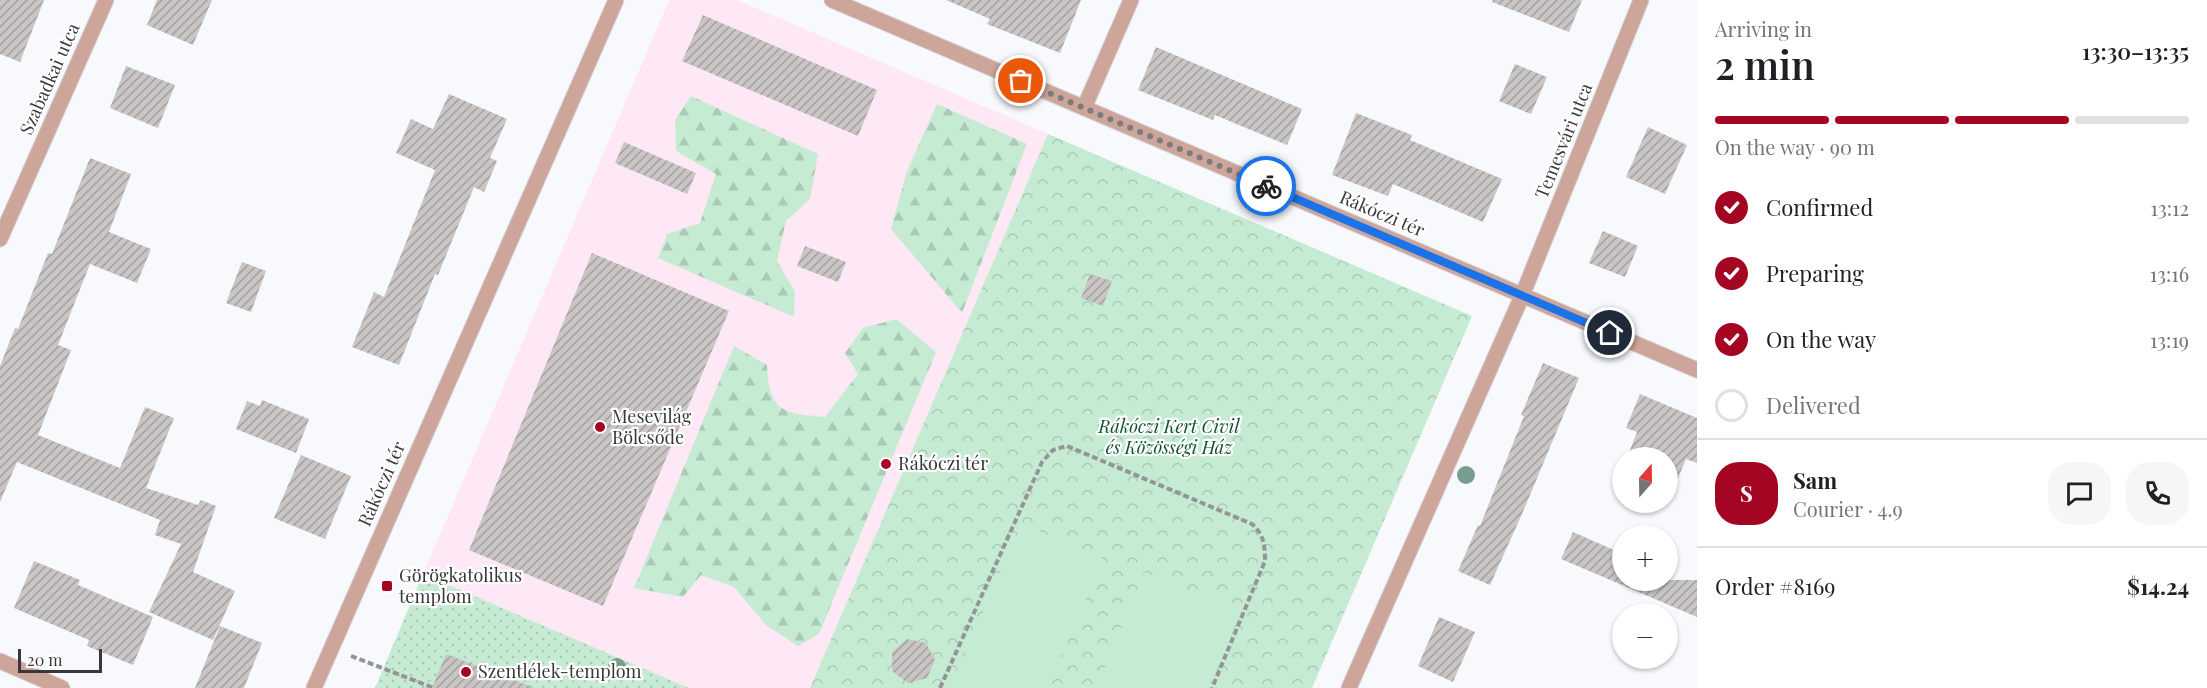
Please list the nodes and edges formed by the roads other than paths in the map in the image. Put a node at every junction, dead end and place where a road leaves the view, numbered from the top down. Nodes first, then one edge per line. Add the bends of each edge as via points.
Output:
1 (106, 0) edge
2 (616, 0) edge
3 (832, 0) edge
4 (1131, 0) edge
5 (1641, 0) edge
6 (1084, 108) junction
7 (0, 239) edge
8 (1522, 296) junction
9 (1697, 370) edge
10 (0, 662) edge
11 (62, 688) edge
12 (314, 688) edge
13 (1349, 688) edge

1 - 7 street, Szabadkai utca
2 - 12 street, Rákóczi tér
3 - 6 street, Rákóczi tér
4 - 6 street
5 - 8 street, Temesvári utca
6 - 8 street, Rákóczi tér
8 - 9 street, Rákóczi tér
8 - 13 street
10 - 11 street

